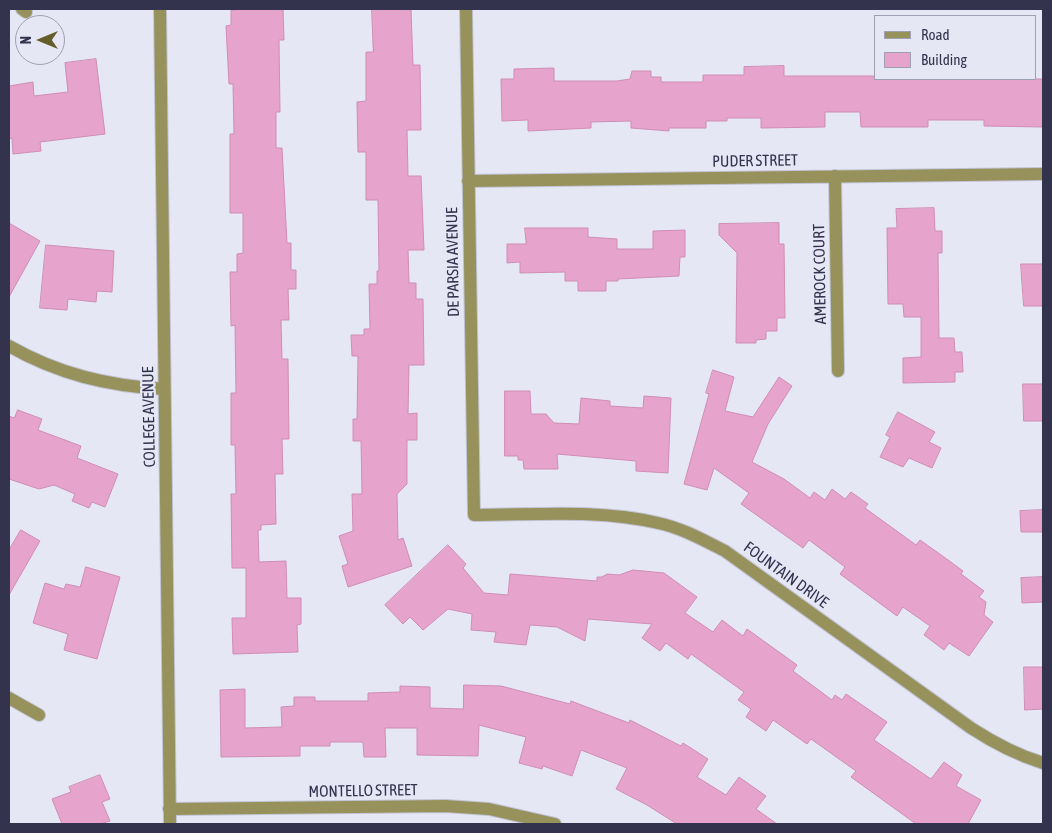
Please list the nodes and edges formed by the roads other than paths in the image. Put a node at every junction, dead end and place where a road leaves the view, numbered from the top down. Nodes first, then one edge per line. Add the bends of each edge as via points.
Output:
1 (160, 9) edge
2 (466, 9) edge
3 (1043, 174) edge
4 (835, 176) junction
5 (468, 181) junction
6 (9, 346) edge
7 (838, 371) dead end
8 (164, 389) junction
9 (474, 515) joint
10 (9, 698) edge
11 (39, 715) dead end
12 (1043, 763) edge
13 (169, 809) junction
14 (170, 824) edge
15 (555, 824) edge

1 - 8 street, COLLEGE AVENUE
2 - 5 street, DE PARSIA AVENUE
3 - 4 street, PUDER STREET
4 - 5 street, PUDER STREET
4 - 7 street, AMEROCK COURT
5 - 9 street, DE PARSIA AVENUE
6 - 8 street via 47,365 85,378 124,386
8 - 13 street, COLLEGE AVENUE
9 - 12 street, FOUNTAIN DRIVE via 627,517 660,523 691,534 725,551 971,728 1017,754
10 - 11 street
13 - 14 street, COLLEGE AVENUE
13 - 15 street, MONTELLO STREET via 445,806 489,809

